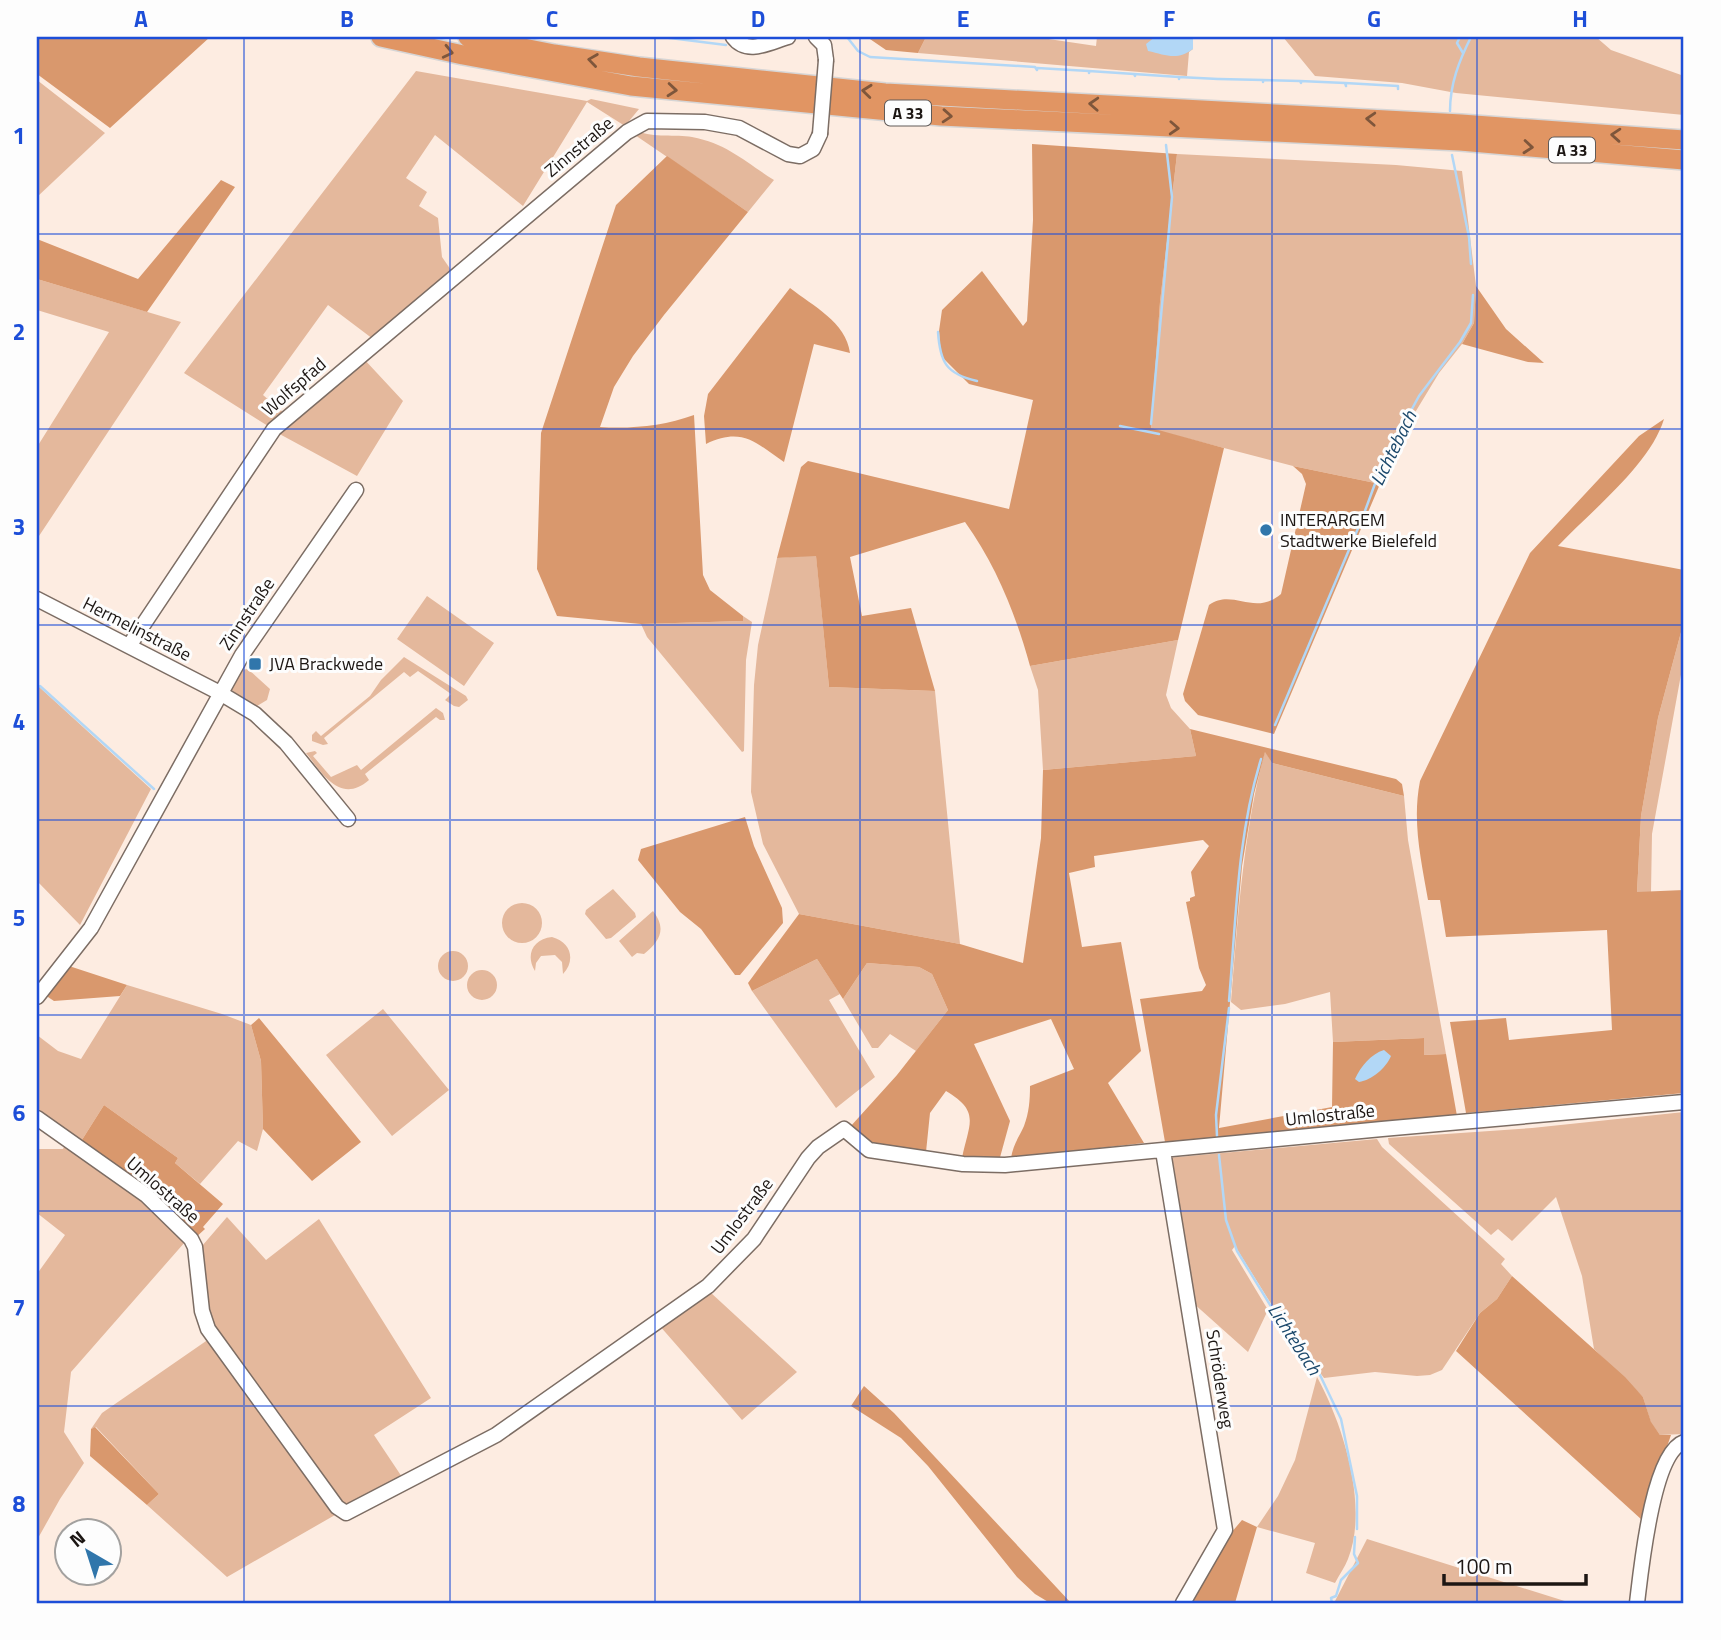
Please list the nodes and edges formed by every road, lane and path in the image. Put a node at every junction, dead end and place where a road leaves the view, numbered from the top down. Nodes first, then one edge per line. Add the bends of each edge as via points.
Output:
1 (381, 37) edge
2 (468, 37) edge
3 (733, 37) edge
4 (788, 37) edge
5 (816, 37) edge
6 (1450, 132) junction
7 (1684, 140) edge
8 (1684, 160) edge
9 (506, 233) joint
10 (356, 490) dead end
11 (37, 599) edge
12 (129, 646) junction
13 (220, 693) junction
14 (348, 819) dead end
15 (37, 997) edge
16 (1684, 1102) edge
17 (37, 1118) edge
18 (1163, 1151) junction
19 (1684, 1442) edge
20 (1183, 1603) edge
21 (1637, 1603) edge

1 -> 6 highway, A 33 via 547,72 658,89 941,116
6 -> 2 highway, A 33 via 885,93 639,67
3 - 4 street via 748,47
5 - 9 street, Zinnstraße, bridge via 824,45 826,60 820,134 813,149 800,156 788,154 724,125 642,122
7 -> 6 highway, A 33
6 -> 8 highway, A 33
9 - 12 street, Wolfspfad via 274,429
10 - 13 street, Zinnstraße
11 - 12 street, Hermelinstraße
12 - 13 street, Hermelinstraße
13 - 14 street via 272,729
13 - 15 street via 90,928
16 - 18 street, Umlostraße
17 - 18 street, Umlostraße via 146,1195 191,1239 208,1329 346,1513 496,1435 708,1286 754,1239 808,1158 844,1129 869,1150 963,1164 1005,1166
18 - 20 street, Schröderweg via 1225,1530
19 - 21 street via 1670,1453 1659,1483 1648,1523

